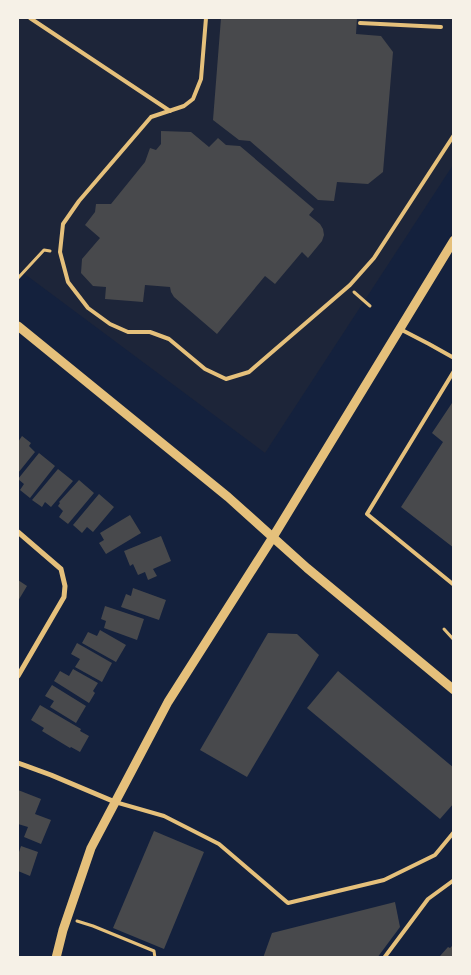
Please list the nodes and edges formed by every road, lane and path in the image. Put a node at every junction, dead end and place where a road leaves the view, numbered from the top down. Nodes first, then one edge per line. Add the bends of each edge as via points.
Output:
1 (30, 18) edge
2 (206, 18) edge
3 (360, 23) dead end
4 (441, 27) dead end
5 (170, 111) junction
6 (454, 136) edge
7 (454, 240) edge
8 (60, 252) junction
9 (18, 278) edge
10 (348, 287) junction
11 (370, 306) dead end
12 (18, 326) edge
13 (400, 329) junction
14 (454, 358) edge
15 (454, 370) edge
16 (18, 532) edge
17 (273, 537) junction
18 (454, 585) edge
19 (444, 629) dead end
20 (454, 640) edge
21 (18, 676) edge
22 (454, 690) edge
23 (18, 763) edge
24 (115, 802) junction
25 (454, 832) edge
26 (454, 880) edge
27 (67, 919) junction
28 (56, 958) edge
29 (155, 958) edge
30 (384, 958) edge

1 - 5 lane
2 - 5 lane via 201,79 193,99
3 - 4 lane
5 - 8 lane via 151,117 79,201 64,224
6 - 10 lane via 374,258
7 - 13 street
8 - 9 path via 44,250
8 - 10 lane via 68,282 88,308 128,332 150,332 169,339 205,369 226,379 249,372
10 - 11 path
12 - 17 street
13 - 14 lane
13 - 17 street
15 - 18 lane via 367,514
16 - 21 street via 61,568 65,586 64,596
17 - 22 street
17 - 24 street via 168,702
19 - 20 path
23 - 24 street
24 - 25 lane via 164,816 219,844 288,902 384,880 435,855
24 - 27 street via 91,848
26 - 30 lane via 428,899
27 - 28 street
27 - 29 path via 154,951

